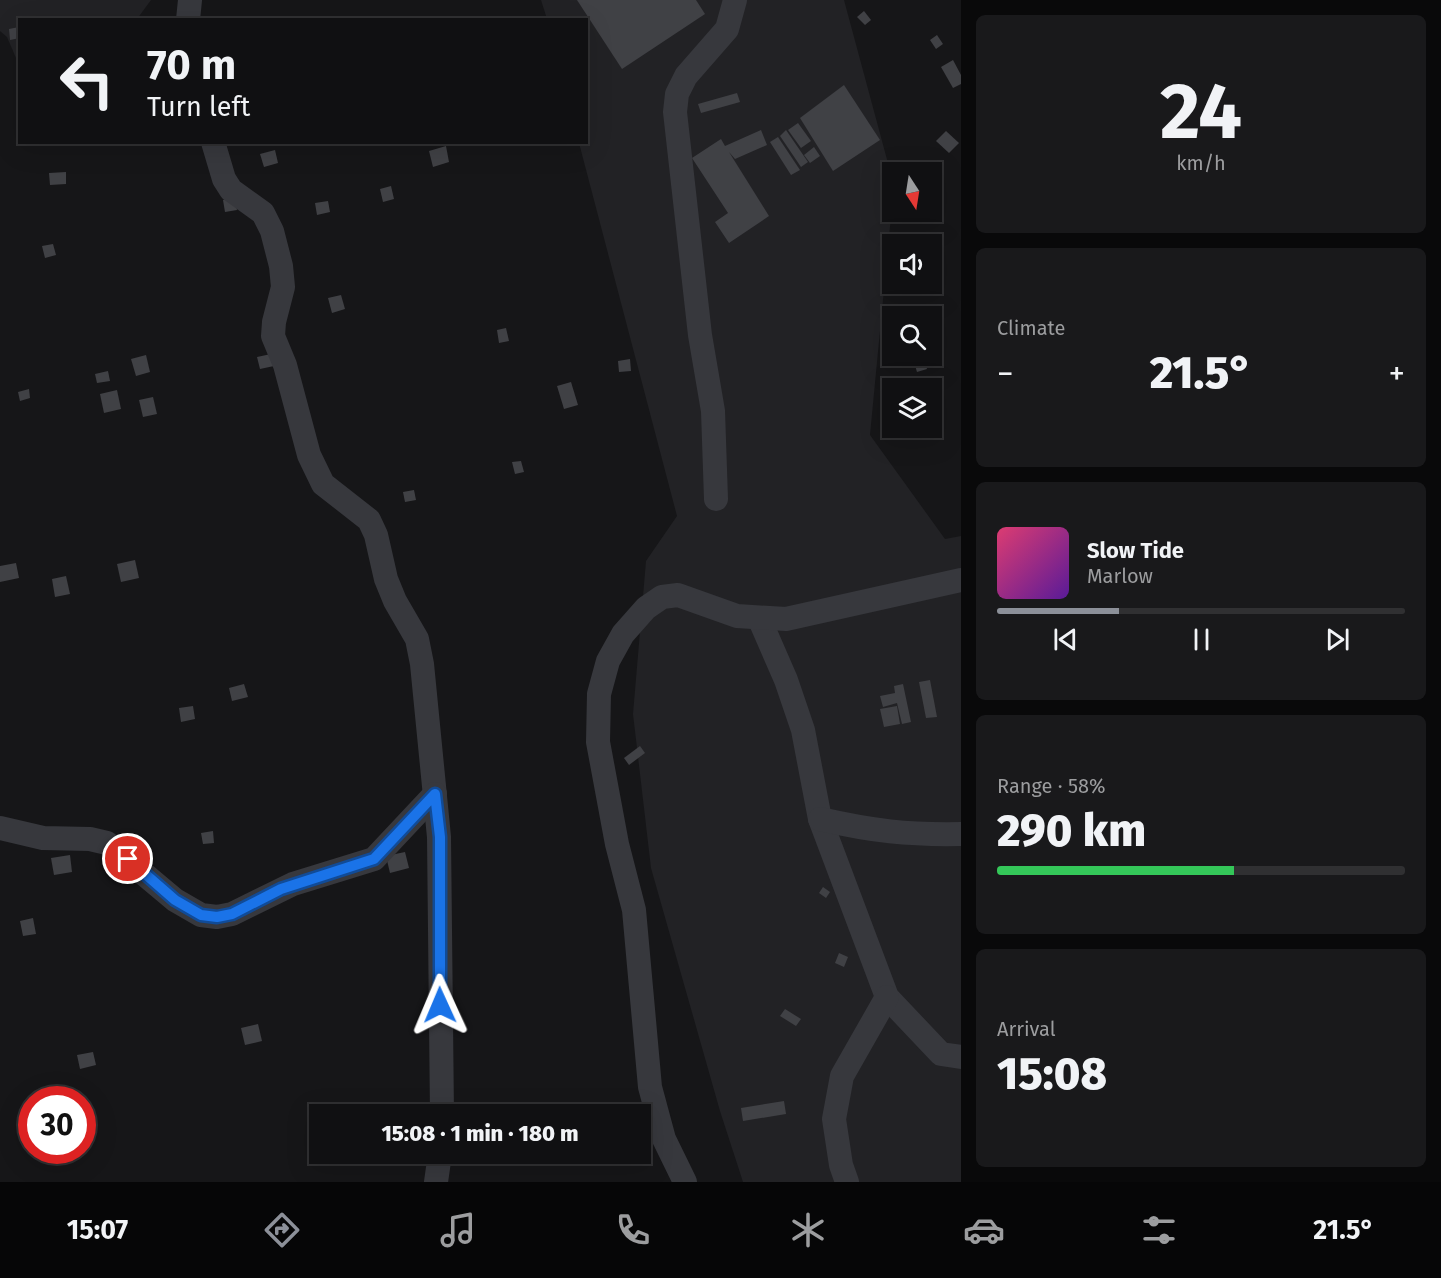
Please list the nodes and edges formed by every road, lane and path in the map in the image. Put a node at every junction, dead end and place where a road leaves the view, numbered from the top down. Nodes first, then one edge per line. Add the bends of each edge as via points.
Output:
1 (190, 0) edge
2 (735, 0) edge
3 (188, 18) edge
4 (214, 144) edge
5 (716, 499) dead end
6 (961, 580) edge
7 (759, 618) junction
8 (435, 794) junction
9 (820, 819) junction
10 (0, 828) edge
11 (961, 834) edge
12 (887, 997) junction
13 (961, 1057) edge
14 (442, 1104) edge
15 (439, 1164) edge
16 (436, 1182) edge
17 (685, 1182) edge
18 (847, 1182) edge

1 - 3 street
2 - 5 street via 727,29 686,76 677,94 675,112 700,335 713,411
4 - 8 street via 231,190 263,213 273,231 283,288 273,336 312,462 323,484 369,520 395,601 417,639
6 - 7 street via 786,619
7 - 9 street via 803,730
7 - 17 street via 737,616 678,595 662,597 646,608 623,634 608,661 599,694 598,742 634,910 650,1087 664,1139
8 - 10 street via 374,859 293,884 232,914 217,917 201,915 175,900 107,843 43,838
8 - 14 street via 440,837
9 - 11 street via 909,835
9 - 12 street
12 - 13 street via 941,1054
12 - 18 street via 842,1076 834,1119
15 - 16 street

